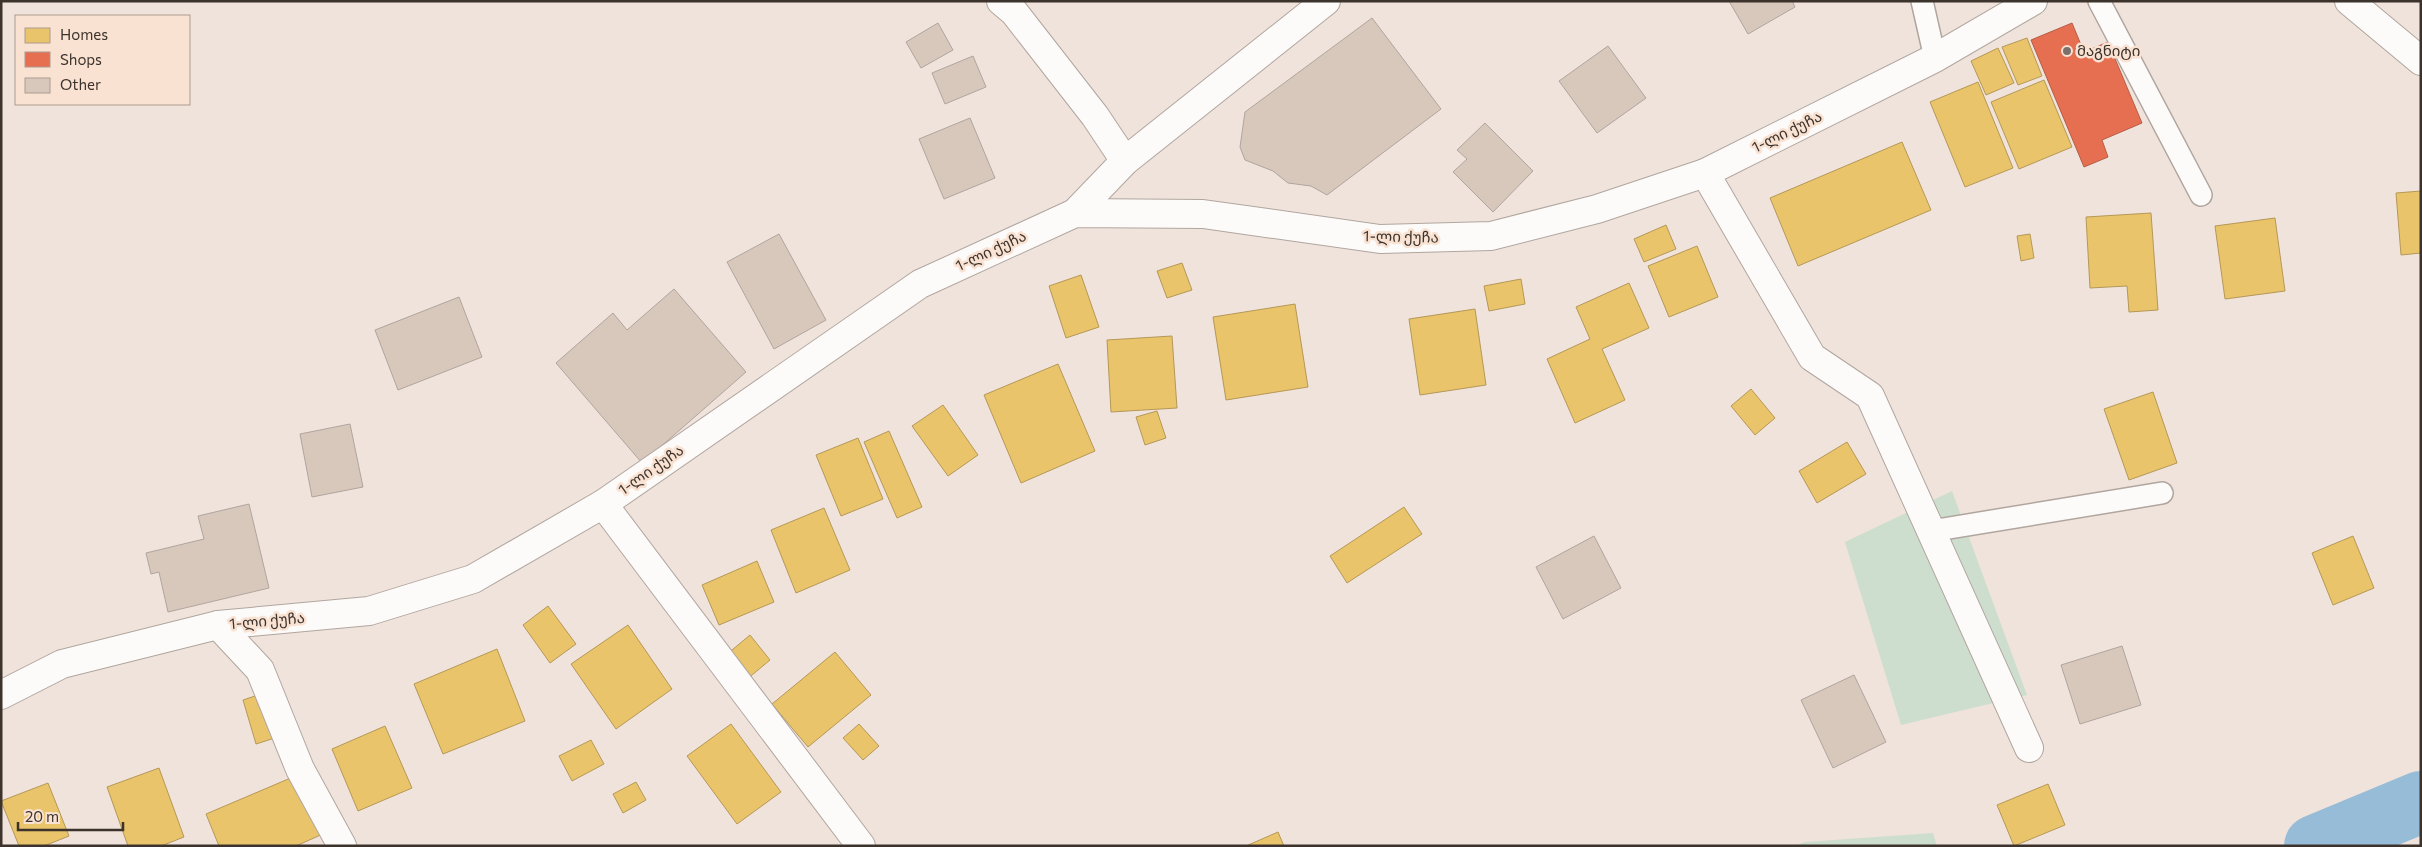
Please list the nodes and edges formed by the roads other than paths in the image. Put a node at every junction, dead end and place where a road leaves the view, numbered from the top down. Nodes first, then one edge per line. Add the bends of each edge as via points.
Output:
1 (1001, 1) edge
2 (1326, 1) edge
3 (1922, 1) edge
4 (2033, 1) edge
5 (2099, 1) edge
6 (2349, 1) edge
7 (1935, 58) junction
8 (2421, 61) edge
9 (1125, 161) junction
10 (1705, 173) junction
11 (2201, 195) dead end
12 (1075, 212) junction
13 (2162, 493) dead end
14 (603, 504) junction
15 (1931, 531) junction
16 (218, 625) junction
17 (1, 695) edge
18 (2029, 748) dead end
19 (342, 846) edge
20 (861, 846) edge

1 - 9 street via 1014,12 1096,116
2 - 9 street
3 - 7 lane
4 - 7 street, 1-ლი ქუჩა
5 - 11 lane
6 - 8 street
7 - 10 street, 1-ლი ქუჩა
9 - 12 street
10 - 12 street, 1-ლი ქუჩა via 1597,209 1491,236 1380,240 1203,214
10 - 15 street via 1812,357 1870,396
12 - 14 street, 1-ლი ქუჩა via 920,284
13 - 15 lane
14 - 16 street, 1-ლი ქუჩა via 473,579 369,611
14 - 20 street
15 - 18 street
16 - 17 street, 1-ლი ქუჩა via 62,664
16 - 19 street via 260,670 300,769

